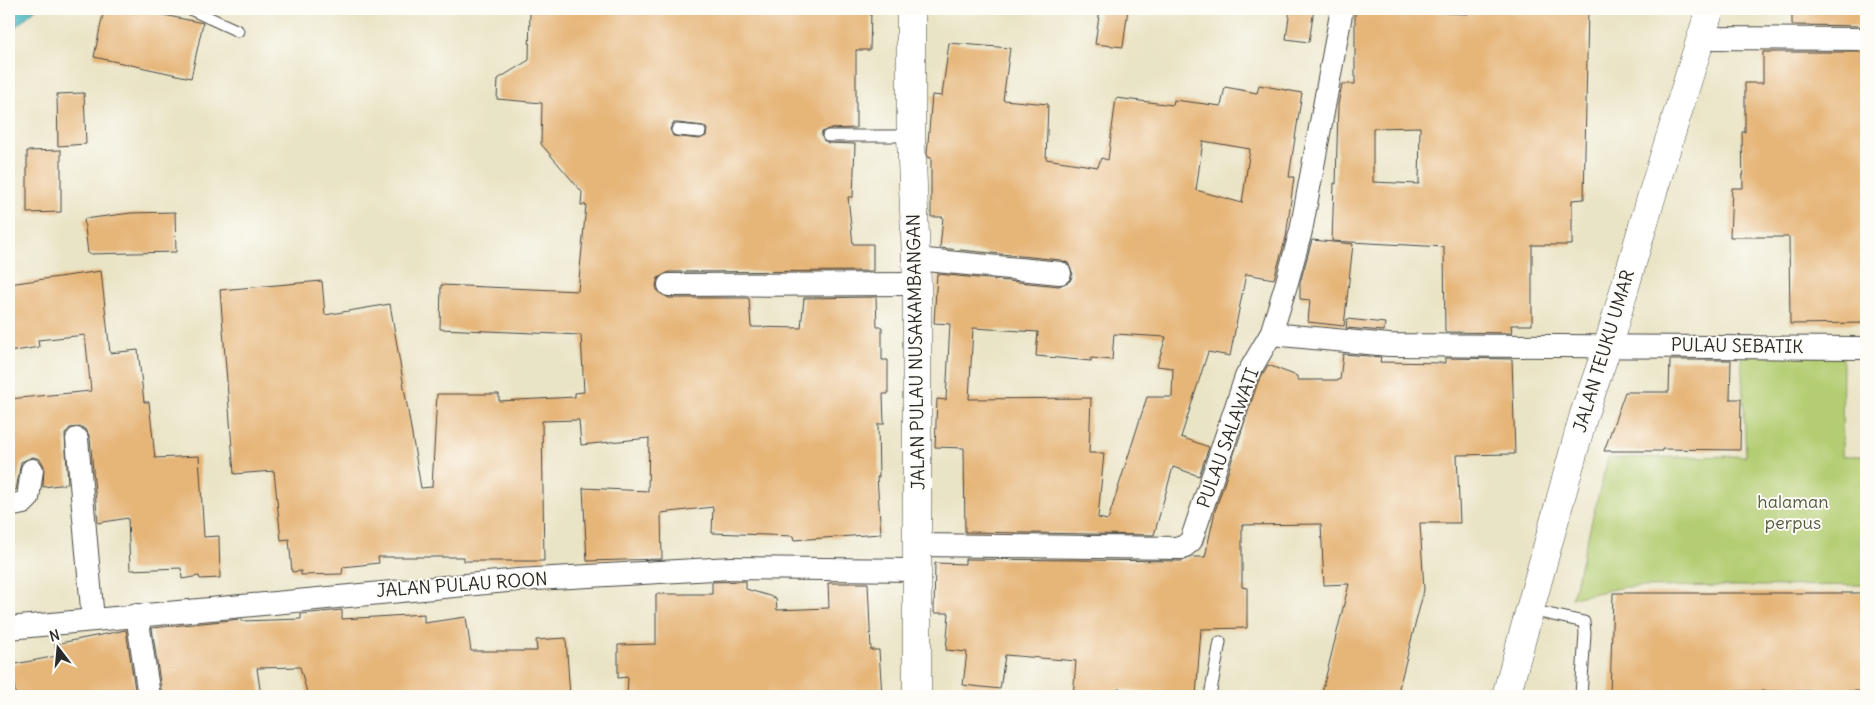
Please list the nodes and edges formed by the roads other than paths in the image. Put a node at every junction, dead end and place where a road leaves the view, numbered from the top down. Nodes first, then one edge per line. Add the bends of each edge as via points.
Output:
1 (190, 9) edge
2 (912, 9) edge
3 (1342, 9) edge
4 (1710, 9) edge
5 (238, 31) dead end
6 (1701, 38) junction
7 (1866, 39) edge
8 (677, 130) dead end
9 (700, 132) dead end
10 (828, 136) dead end
11 (911, 136) junction
12 (916, 272) junction
13 (1060, 273) dead end
14 (669, 285) dead end
15 (1271, 334) junction
16 (1608, 345) junction
17 (1866, 348) edge
18 (77, 439) dead end
19 (32, 470) dead end
20 (9, 506) edge
21 (917, 557) junction
22 (1530, 610) junction
23 (137, 615) junction
24 (93, 620) junction
25 (9, 628) edge
26 (1220, 642) dead end
27 (149, 696) edge
28 (917, 696) edge
29 (1210, 696) edge
30 (1506, 696) edge
31 (1581, 696) edge

1 - 5 lane
2 - 11 main road, JALAN PULAU NUSAKAMBANGAN
3 - 15 street, PULAU SALAWATI via 1301,231
4 - 6 main road, JALAN TEUKU UMAR
6 - 7 street
6 - 16 main road, JALAN TEUKU UMAR
8 - 9 lane
10 - 11 lane
11 - 12 main road, JALAN PULAU NUSAKAMBANGAN
12 - 13 street
12 - 14 street
12 - 21 main road, JALAN PULAU NUSAKAMBANGAN
15 - 16 street, PULAU SEBATIK via 1389,345
15 - 21 street, PULAU SALAWATI via 1246,377 1191,541 1182,548
16 - 17 street, PULAU SEBATIK
16 - 22 main road, JALAN TEUKU UMAR via 1584,414
18 - 24 street
19 - 20 street via 28,498 23,503
21 - 23 street, JALAN PULAU ROON via 518,580
21 - 28 main road, JALAN PULAU NUSAKAMBANGAN
22 - 30 main road, JALAN TEUKU UMAR
22 - 31 lane via 1584,622
23 - 24 street, JALAN PULAU ROON
23 - 27 street
24 - 25 street, JALAN PULAU ROON
26 - 29 lane

